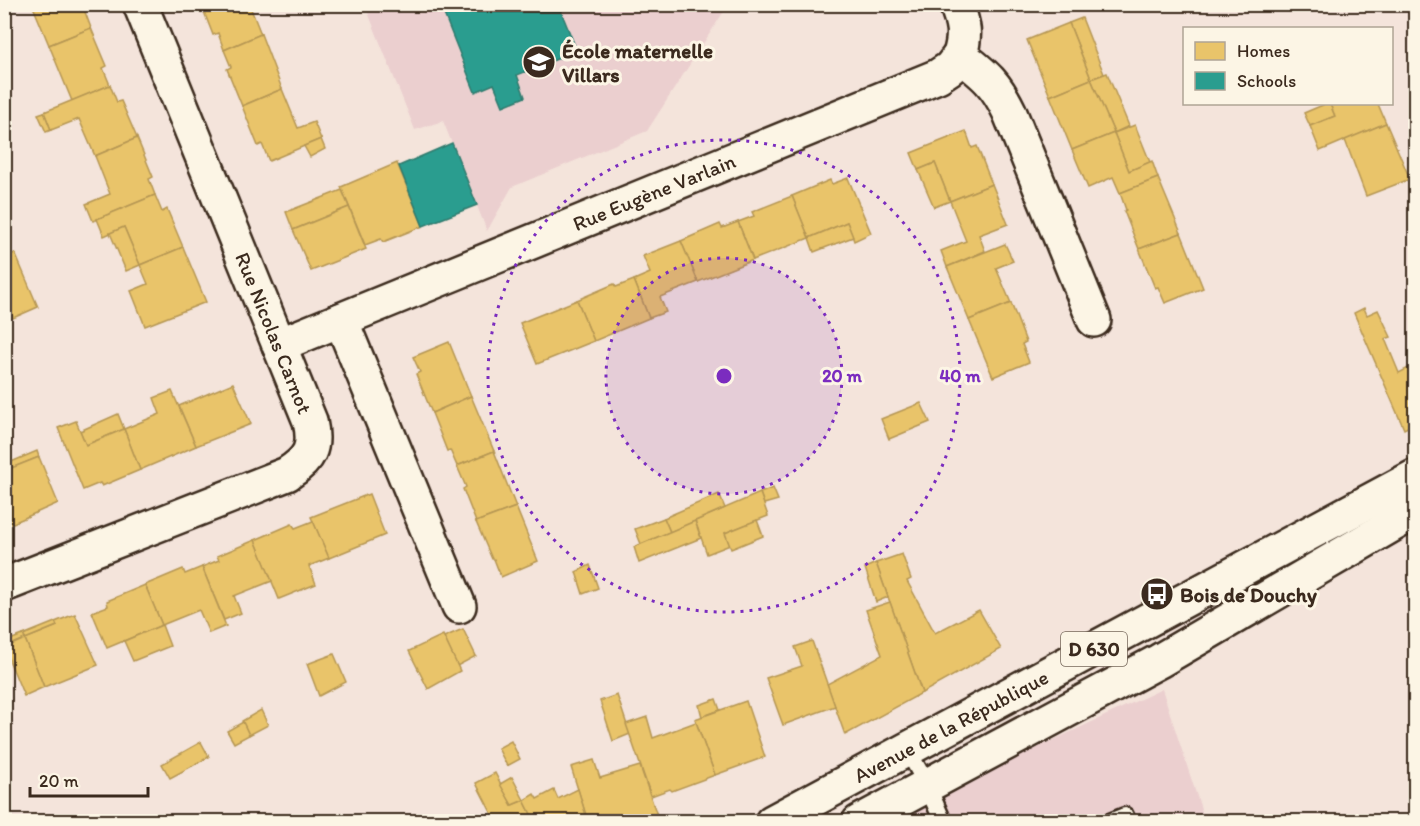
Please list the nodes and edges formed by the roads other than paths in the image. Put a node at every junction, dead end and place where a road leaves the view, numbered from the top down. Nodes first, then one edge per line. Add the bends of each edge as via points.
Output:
1 (140, 4) edge
2 (956, 4) edge
3 (960, 56) junction
4 (341, 320) junction
5 (1094, 320) dead end
6 (279, 345) junction
7 (1416, 476) edge
8 (1416, 510) edge
9 (4, 585) edge
10 (459, 606) dead end
11 (907, 749) junction
12 (927, 785) junction
13 (772, 822) edge
14 (859, 822) edge
15 (943, 822) edge
16 (1110, 822) edge
17 (1126, 822) edge

1 - 6 street, Rue Nicolas Carnot
2 - 3 street via 964,29
3 - 4 street, Rue Eugène Varlain via 938,76
3 - 5 street via 988,77 1009,111
4 - 6 street, Rue Eugène Varlain
4 - 10 street
6 - 9 street, Rue Nicolas Carnot via 312,432 308,457 299,466
7 - 11 street, Avenue de la République / D 630
8 - 12 street, Avenue de la République / D 630 via 1159,661
11 - 12 lane
11 - 13 street, Avenue de la République / D 630
12 - 14 street, Avenue de la République / D 630
12 - 15 lane
16 - 17 lane via 1125,816

